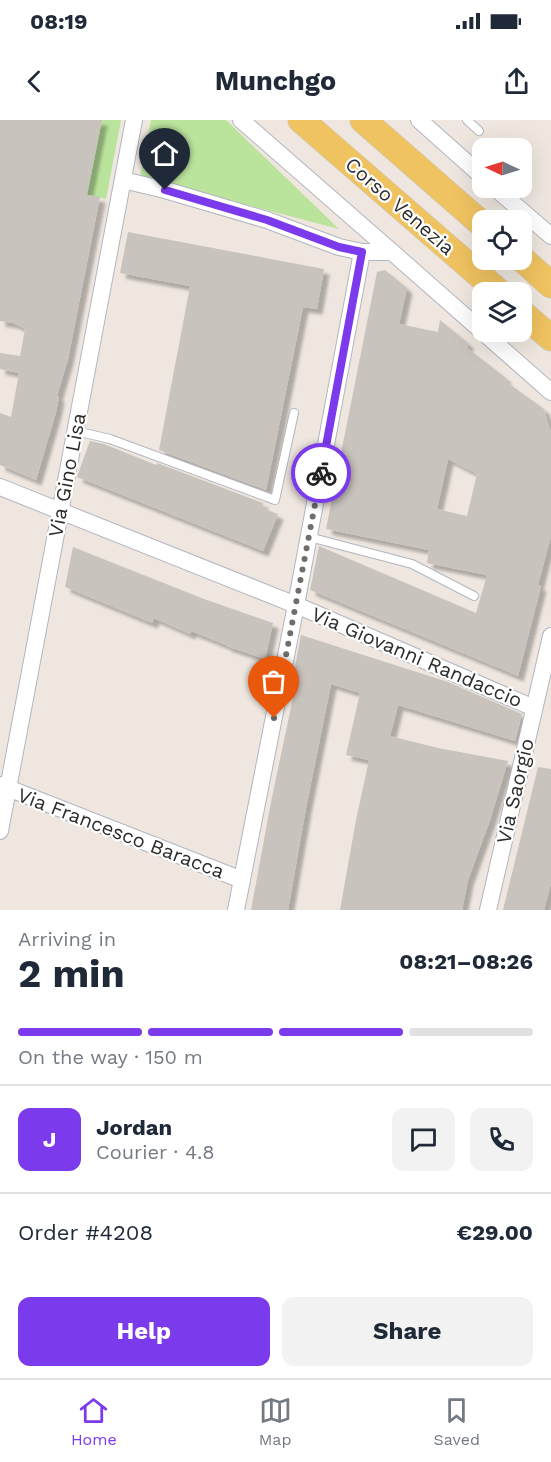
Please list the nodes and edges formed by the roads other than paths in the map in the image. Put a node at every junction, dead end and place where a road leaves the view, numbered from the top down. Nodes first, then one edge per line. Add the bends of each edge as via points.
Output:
1 (134, 120) edge
2 (241, 120) edge
3 (301, 120) edge
4 (363, 120) edge
5 (418, 120) edge
6 (467, 120) edge
7 (479, 131) dead end
8 (472, 167) edge
9 (123, 180) junction
10 (507, 198) edge
11 (472, 215) edge
12 (551, 236) edge
13 (362, 252) junction
14 (392, 252) junction
15 (532, 268) edge
16 (487, 282) edge
17 (551, 285) edge
18 (532, 322) edge
19 (551, 338) edge
20 (551, 392) edge
21 (294, 413) dead end
22 (76, 431) junction
23 (0, 487) edge
24 (61, 510) junction
25 (309, 537) junction
26 (474, 596) dead end
27 (296, 605) junction
28 (551, 636) edge
29 (534, 708) junction
30 (4, 787) edge
31 (0, 831) edge
32 (242, 880) junction
33 (236, 910) edge
34 (489, 910) edge

1 - 9 street, Via Gino Lisa
2 - 14 street, Corso Venezia
3 - 16 main road, Corso Venezia
4 - 11 main road, Corso Venezia
5 - 8 street
6 - 7 lane
9 - 13 street, Corso Venezia via 219,205
9 - 22 street, Via Gino Lisa
10 - 12 street
13 - 14 street, Corso Venezia
13 - 25 street
14 - 20 street, Corso Venezia
15 - 17 main road
18 - 19 main road
21 - 22 lane via 275,500 110,439
22 - 24 street, Via Gino Lisa
23 - 24 street, Via Giovanni Randaccio
24 - 27 street, Via Giovanni Randaccio
24 - 30 street, Via Gino Lisa
25 - 26 lane via 412,564
25 - 27 street
27 - 29 street, Via Giovanni Randaccio
27 - 32 street
28 - 29 street, Via Saorgio
29 - 34 street, Via Saorgio
30 - 31 street, Via Gino Lisa
30 - 32 street, Via Francesco Baracca
32 - 33 street

